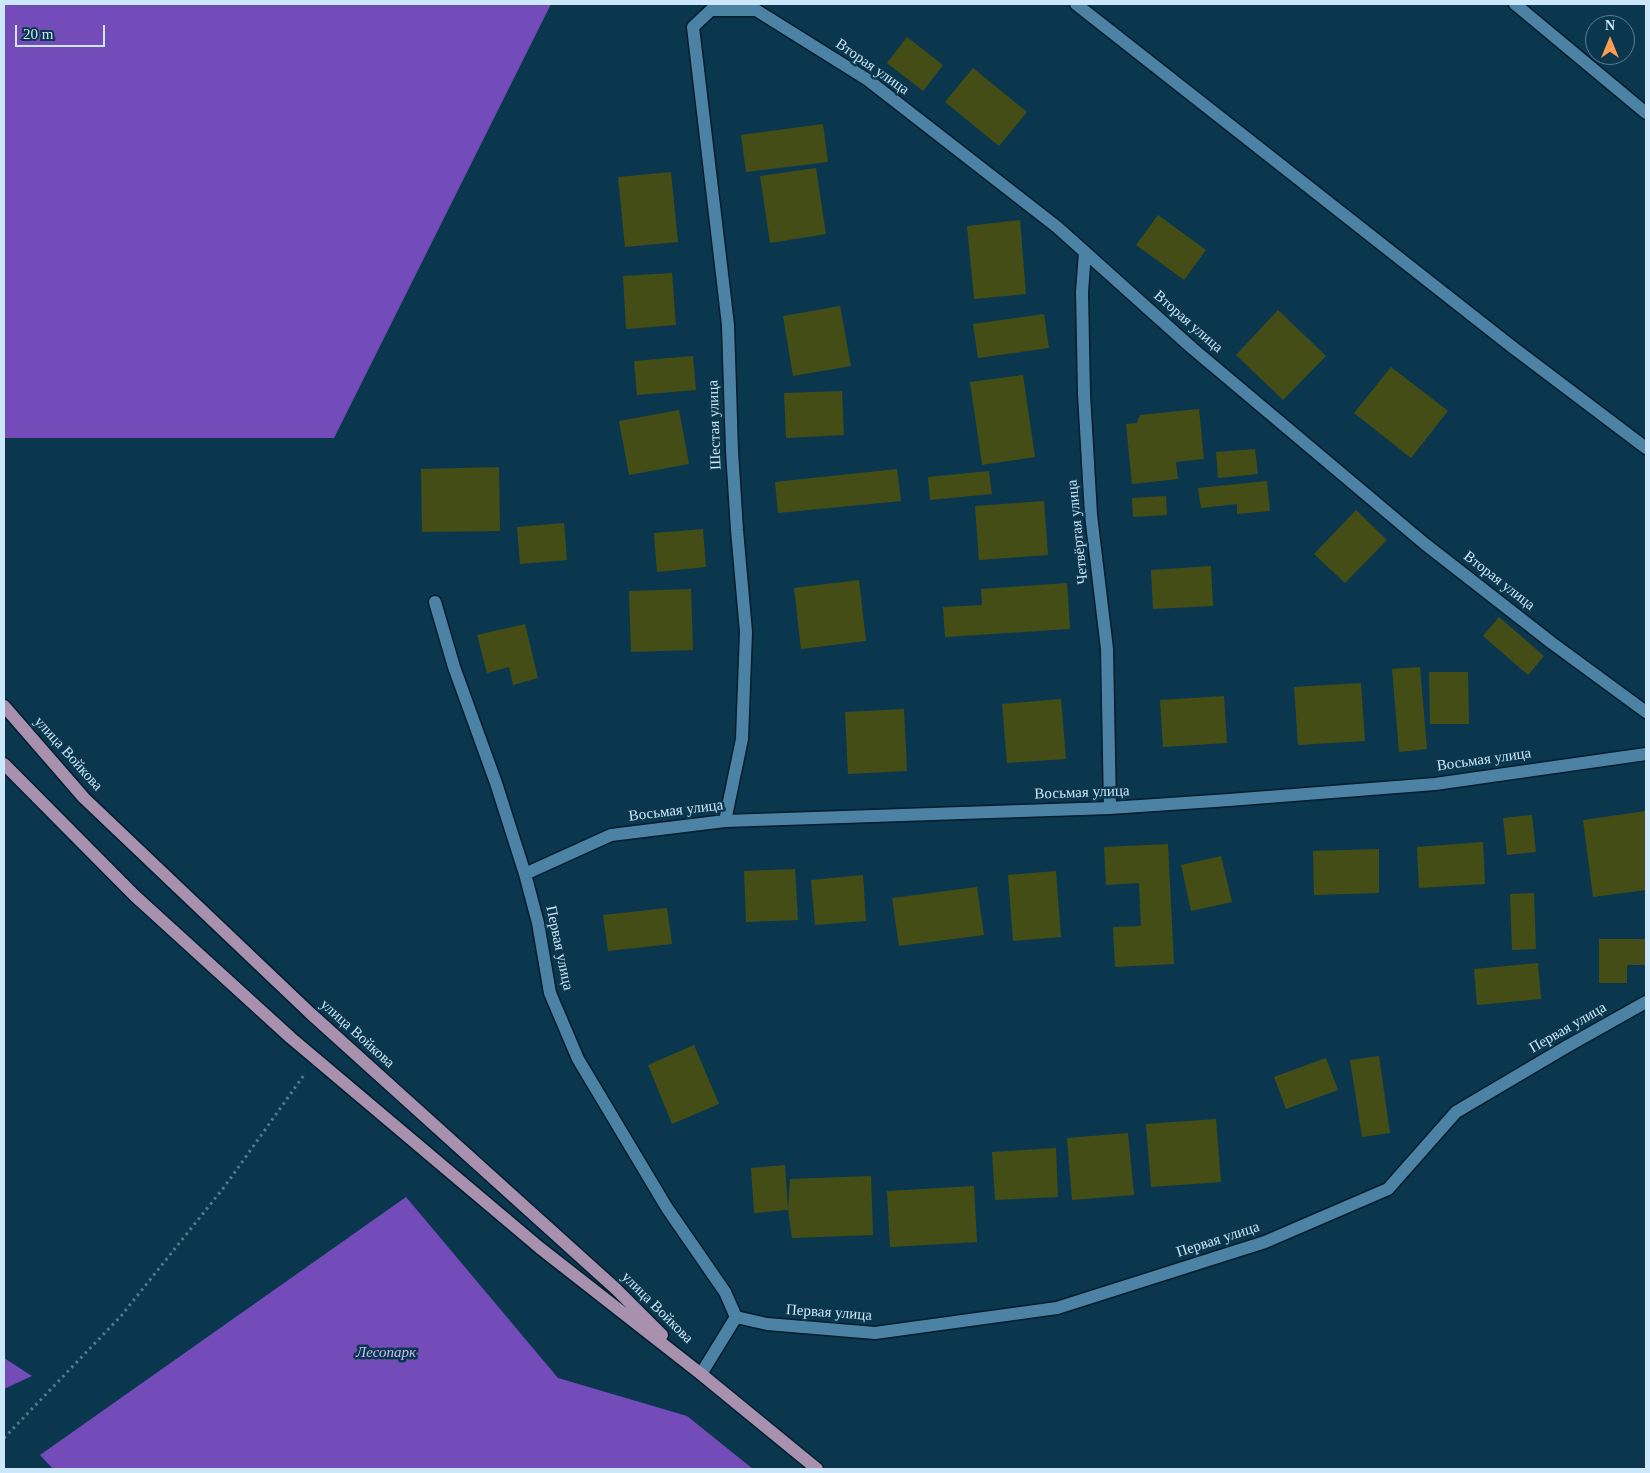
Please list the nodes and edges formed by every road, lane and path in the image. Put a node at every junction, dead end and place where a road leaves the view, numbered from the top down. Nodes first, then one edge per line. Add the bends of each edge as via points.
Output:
1 (1076, 4) edge
2 (1515, 4) edge
3 (710, 7) edge
4 (692, 27) joint
5 (1646, 113) edge
6 (1084, 252) junction
7 (1646, 448) edge
8 (435, 602) dead end
9 (4, 706) edge
10 (1646, 712) edge
11 (1646, 754) edge
12 (4, 764) edge
13 (1110, 808) junction
14 (725, 821) junction
15 (525, 874) junction
16 (1646, 1002) edge
17 (316, 1058) junction
18 (736, 1317) junction
19 (701, 1374) junction
20 (4, 1438) edge
21 (817, 1469) edge

1 - 7 street
2 - 5 street
3 - 4 street, Вторая улица
3 - 6 street, Вторая улица via 756,10 868,80 1057,227
4 - 14 street, Шестая улица via 728,325 735,500 746,632 742,740
6 - 10 street, Вторая улица via 1192,348 1426,544
6 - 13 street, Четвёртая улица via 1084,394 1091,515 1107,648
8 - 15 street, Первая улица
9 - 19 main road, улица Войкова via 84,798 310,1013 616,1289
11 - 13 street, Восьмая улица via 1435,784
12 - 17 main road, улица Войкова via 135,896
13 - 14 street, Восьмая улица
14 - 15 street, Восьмая улица via 611,836
15 - 18 street, Первая улица via 538,923 550,993 578,1058 667,1208 725,1292
16 - 18 street, Первая улица via 1456,1112 1388,1189 1265,1242 1057,1308 875,1333 767,1324
17 - 19 main road, улица Войкова via 540,1248
17 - 20 path via 225,1186 121,1316
18 - 19 street
19 - 21 main road, улица Войкова

